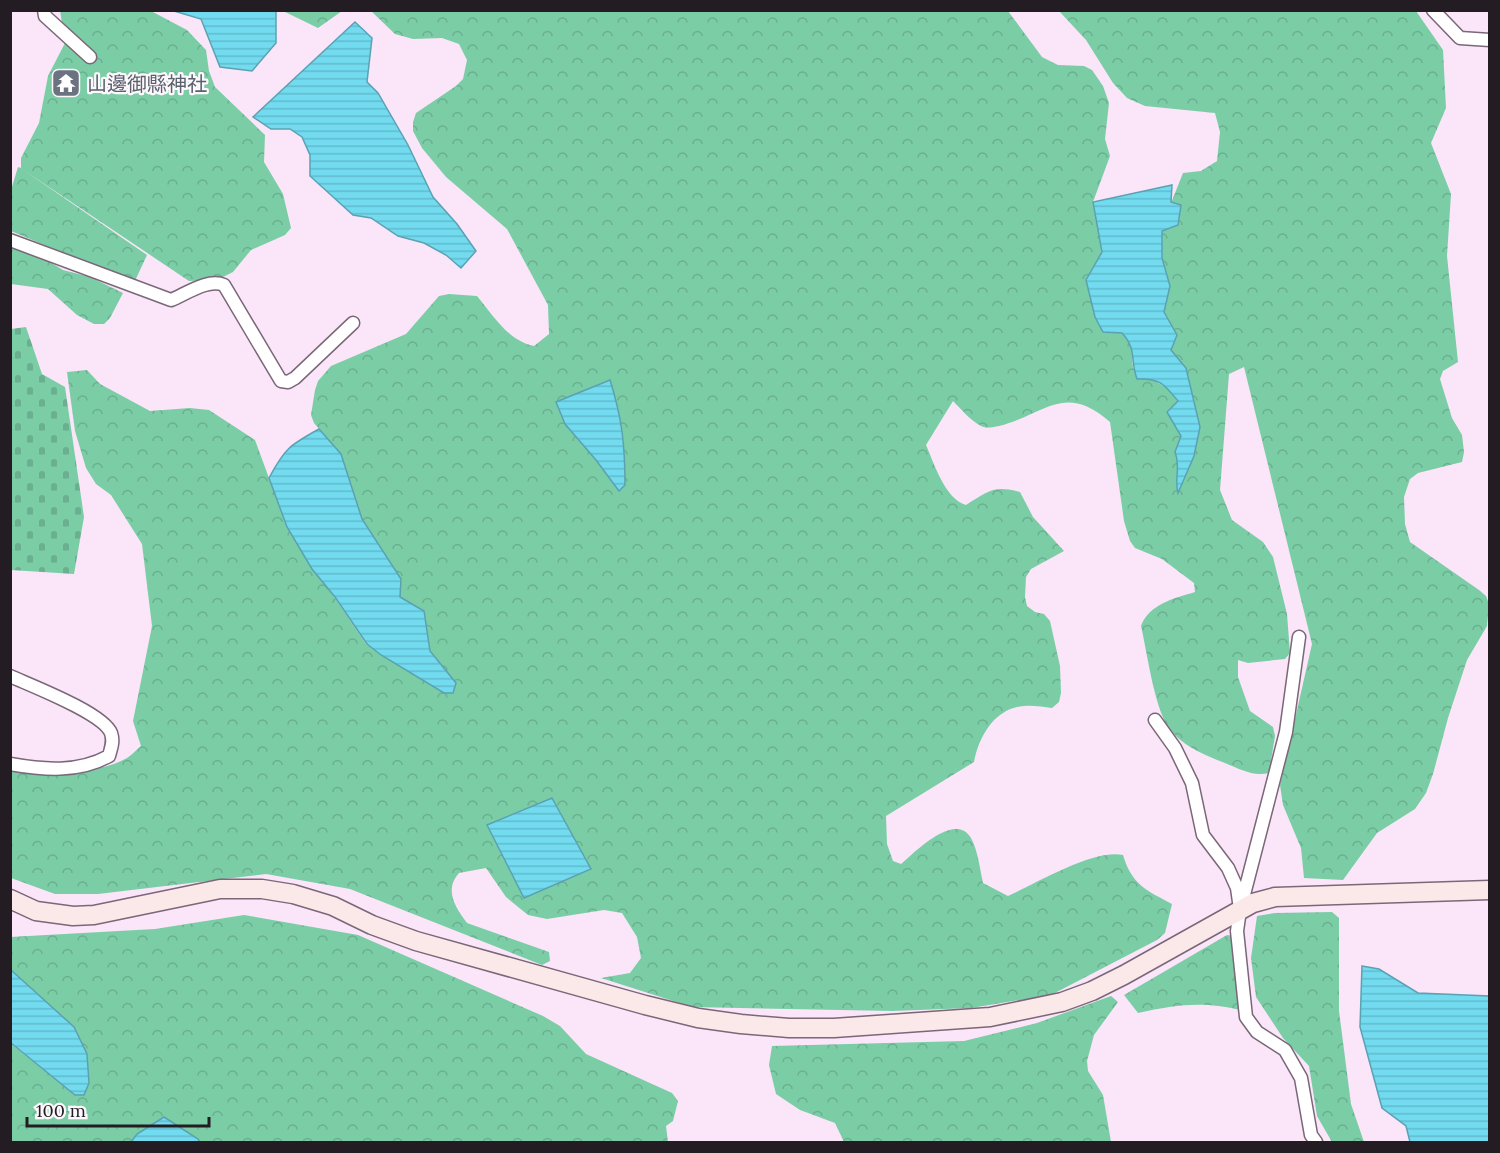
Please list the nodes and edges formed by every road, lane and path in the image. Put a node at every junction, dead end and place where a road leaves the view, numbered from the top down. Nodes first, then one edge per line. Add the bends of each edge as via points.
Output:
1 (44, 10) edge
2 (1433, 10) edge
3 (1490, 40) edge
4 (90, 57) dead end
5 (10, 240) edge
6 (353, 323) dead end
7 (1299, 637) dead end
8 (10, 676) edge
9 (1155, 720) dead end
10 (10, 764) edge
11 (1490, 890) edge
12 (10, 899) edge
13 (1240, 910) junction
14 (1316, 1143) edge

1 - 4 street via 45,16
2 - 3 street via 1460,38
5 - 6 street via 171,300 210,284 224,285 281,381 295,378
7 - 13 street via 1286,732
8 - 10 street via 87,711 111,732 112,743 109,756 94,765 60,770
9 - 13 street via 1175,748 1192,783 1203,835 1228,868 1237,888
11 - 13 street via 1275,897
12 - 13 street via 36,910 73,916 220,889 293,894 333,906 416,941 645,1005 698,1018 789,1028 990,1017 1062,1002 1124,975
13 - 14 street via 1237,931 1246,1017 1257,1032 1285,1050 1301,1078 1311,1135

